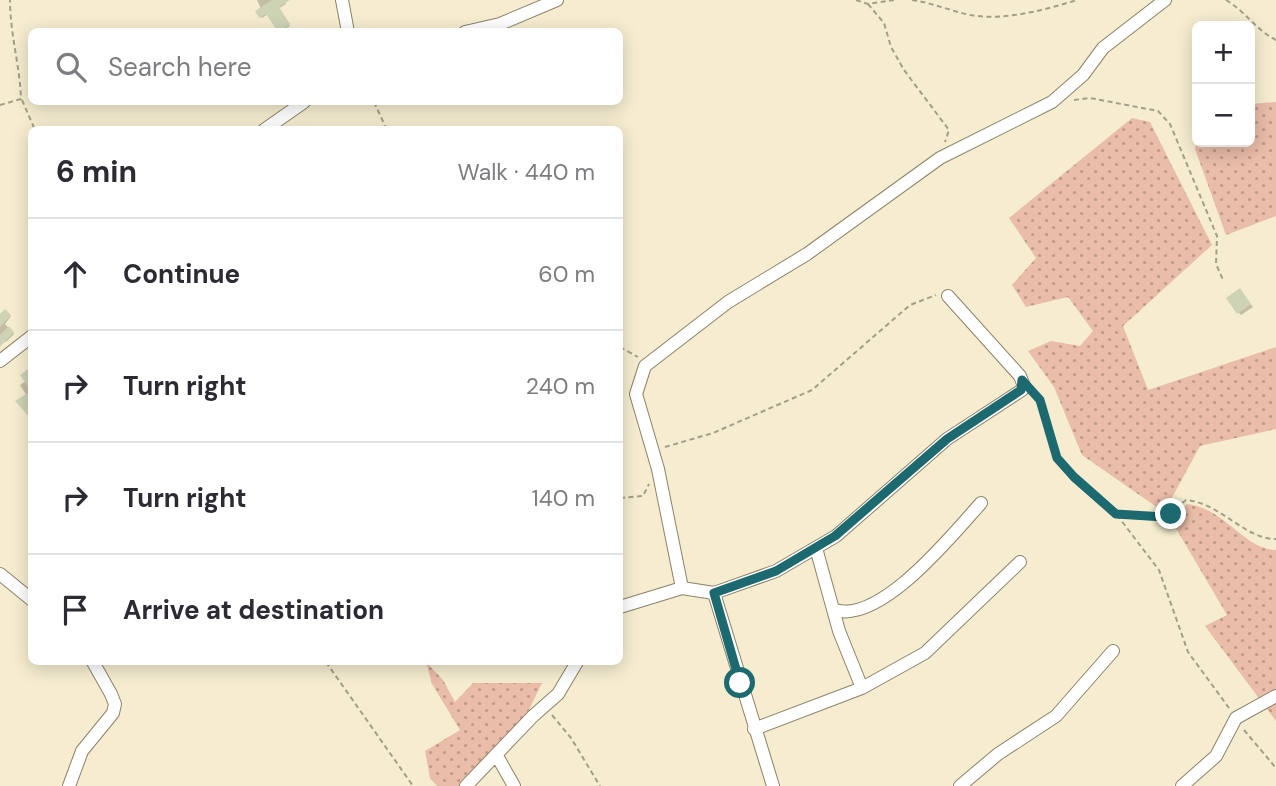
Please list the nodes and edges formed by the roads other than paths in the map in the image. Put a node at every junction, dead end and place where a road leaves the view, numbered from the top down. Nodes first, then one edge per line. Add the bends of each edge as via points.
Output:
1 (342, 0) edge
2 (557, 0) edge
3 (1166, 0) edge
4 (347, 28) edge
5 (482, 28) edge
6 (300, 105) edge
7 (270, 126) edge
8 (948, 296) road end
9 (28, 339) edge
10 (0, 360) edge
11 (981, 503) dead end
12 (816, 548) junction
13 (1020, 562) dead end
14 (0, 574) edge
15 (682, 588) junction
16 (714, 593) junction
17 (28, 597) edge
18 (623, 606) edge
19 (835, 610) junction
20 (1113, 650) dead end
21 (95, 665) edge
22 (575, 665) edge
23 (862, 688) junction
24 (1276, 696) edge
25 (754, 729) junction
26 (497, 756) junction
27 (69, 786) edge
28 (466, 786) edge
29 (514, 786) edge
30 (773, 786) edge
31 (960, 786) edge
32 (1182, 786) edge

1 - 4 street
2 - 5 street
3 - 15 street via 1103,48 1083,75 1052,102 940,158 807,254 728,302 645,366 636,394 658,469
6 - 7 street
8 - 12 street via 1022,380 1021,390 947,439
9 - 10 street
11 - 19 street via 933,556 885,597 853,613
12 - 16 street via 776,571
12 - 19 street
13 - 23 street via 925,653
14 - 17 street
15 - 16 street
15 - 18 street
16 - 25 street
19 - 23 street
20 - 31 street via 1056,716
21 - 27 street via 115,704 113,713 82,751
22 - 26 street via 558,694
23 - 25 street
24 - 32 street via 1236,718 1216,756
25 - 30 street
26 - 28 street
26 - 29 street

